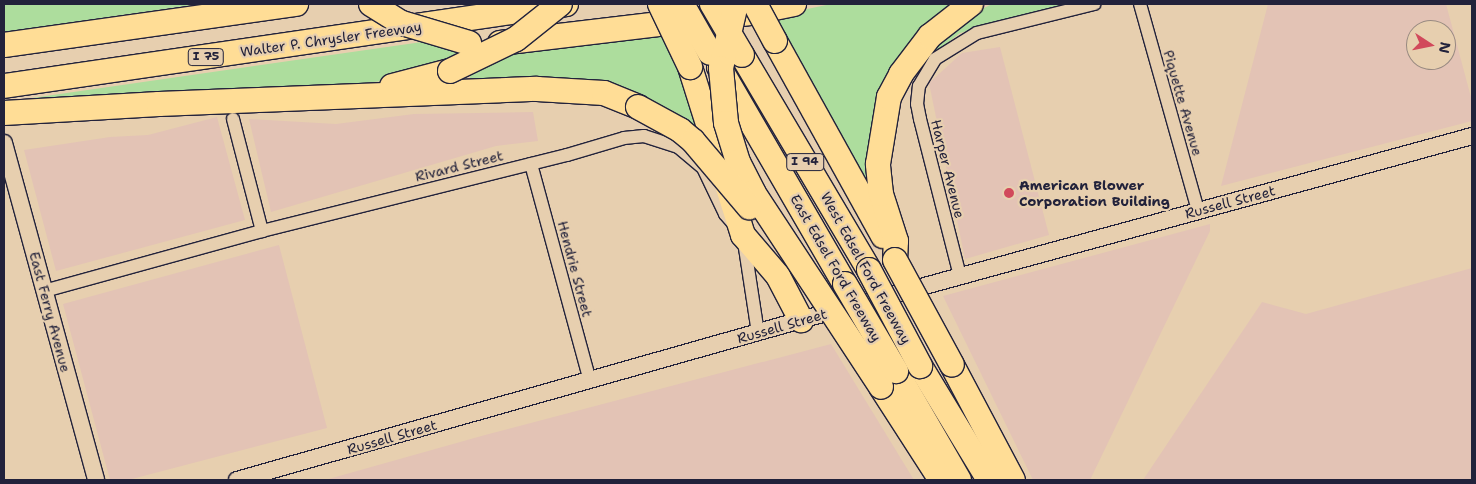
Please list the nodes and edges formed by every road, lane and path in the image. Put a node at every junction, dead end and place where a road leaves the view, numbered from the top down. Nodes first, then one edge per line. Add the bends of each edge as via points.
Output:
1 (296, 4) edge
2 (371, 4) edge
3 (560, 4) edge
4 (570, 4) edge
5 (660, 4) edge
6 (682, 4) edge
7 (712, 4) edge
8 (736, 4) edge
9 (756, 4) edge
10 (794, 4) edge
11 (971, 4) edge
12 (1094, 4) edge
13 (1140, 4) edge
14 (4, 45) edge
15 (4, 86) edge
16 (335, 97) junction
17 (15, 113) edge
18 (4, 119) edge
19 (233, 119) dead end
20 (1472, 136) edge
21 (4, 144) edge
22 (531, 164) junction
23 (7, 165) edge
24 (876, 209) junction
25 (1198, 211) junction
26 (262, 231) junction
27 (743, 235) junction
28 (960, 276) junction
29 (812, 284) junction
30 (44, 291) junction
31 (801, 320) junction
32 (758, 333) junction
33 (888, 379) junction
34 (590, 381) junction
35 (96, 480) edge
36 (237, 480) edge
37 (941, 480) edge
38 (959, 480) edge
39 (989, 480) edge
40 (1013, 480) edge

1 - 14 highway
2 - 10 highway, bridge via 402,23 469,43 518,43 750,13
3 - 16 highway, bridge via 516,39 450,71 401,85 356,90
4 - 15 highway, Walter P. Chrysler Freeway / I 75
5 - 27 highway, bridge via 690,67
6 - 33 highway, East Edsel Ford Freeway / I 94, bridge via 845,284
7 - 39 highway, West Edsel Ford Freeway / I 94, bridge
8 - 29 highway, bridge via 721,68 722,101 730,141 753,192
9 - 24 highway, bridge
11 - 24 highway via 920,47 889,97 878,164
12 - 28 street, Harper Avenue via 977,33 935,59 919,86 917,104
13 - 25 street, Piquette Avenue
16 - 17 highway
16 - 29 highway, bridge via 566,89 604,93 638,106 693,141
17 - 18 highway
19 - 26 street
20 - 25 street, Russell Street
21 - 23 street, East Ferry Avenue
22 - 26 street, Rivard Street
22 - 27 street, Rivard Street via 624,138 644,136 663,140 691,155 703,168 724,214
22 - 34 street, Hendrie Street
23 - 30 street, East Ferry Avenue
24 - 40 highway, bridge via 895,260
25 - 28 street, Russell Street
26 - 30 street, Rivard Street
27 - 31 highway via 778,276
27 - 32 street
28 - 31 street, Russell Street
29 - 33 highway, bridge
30 - 35 street, East Ferry Avenue
31 - 32 street, Russell Street
32 - 34 street, Russell Street
33 - 37 highway
33 - 38 highway, East Edsel Ford Freeway / I 94
34 - 36 street, Russell Street

